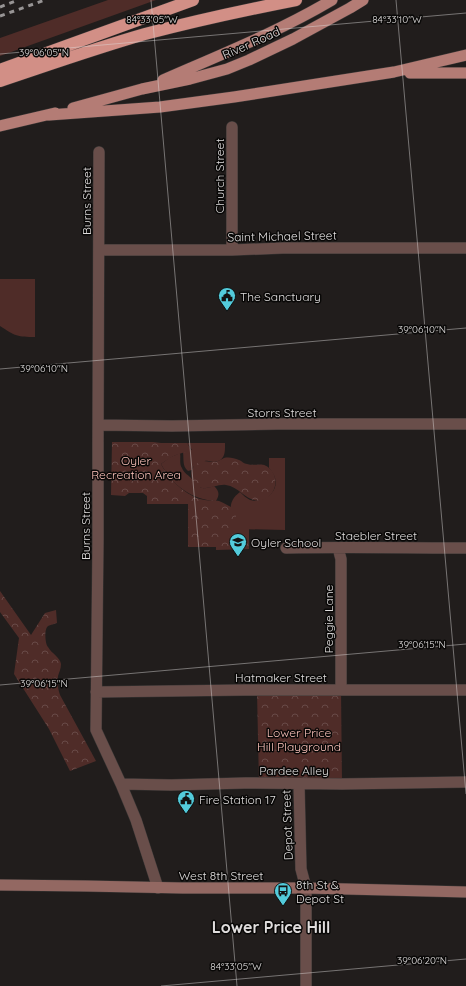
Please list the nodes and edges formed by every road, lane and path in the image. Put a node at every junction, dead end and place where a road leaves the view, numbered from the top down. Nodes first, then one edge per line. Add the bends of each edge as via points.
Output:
1 (193, 0) edge
2 (296, 0) edge
3 (332, 0) edge
4 (363, 0) edge
5 (466, 55) edge
6 (0, 70) edge
7 (394, 72) junction
8 (466, 73) edge
9 (0, 81) edge
10 (142, 89) junction
11 (49, 115) junction
12 (0, 126) edge
13 (232, 127) dead end
14 (99, 152) dead end
15 (466, 248) edge
16 (99, 250) junction
17 (232, 250) junction
18 (466, 424) edge
19 (98, 425) junction
20 (286, 548) dead end
21 (338, 548) junction
22 (466, 548) edge
23 (341, 690) junction
24 (466, 690) edge
25 (96, 692) junction
26 (466, 782) edge
27 (121, 784) junction
28 (299, 784) junction
29 (0, 885) edge
30 (158, 888) junction
31 (306, 888) junction
32 (466, 892) edge
33 (306, 986) edge

1 - 6 highway
2 - 9 highway via 198,20 143,35
3 - 10 main road, River Road via 254,40
4 - 10 main road, River Road via 293,39 234,66
5 - 7 main road
7 - 8 main road
7 - 11 main road via 160,107
10 - 11 main road, River Road
11 - 12 main road, River Road
13 - 17 street, Church Street
14 - 16 street, Burns Street
15 - 17 street, Saint Michael Street
16 - 17 street, Saint Michael Street
16 - 19 street, Burns Street
18 - 19 street, Storrs Street
19 - 25 street, Burns Street
20 - 21 street, Staebler Street
21 - 22 street, Staebler Street
21 - 23 street, Peggie Lane via 341,559
23 - 24 street, Hatmaker Street
23 - 25 street, Hatmaker Street
25 - 27 street, Burns Street via 96,730
26 - 28 street, Pardee Alley
27 - 28 street, Pardee Alley
27 - 30 street, Burns Street via 136,820
28 - 31 street, Depot Street via 301,869
29 - 30 main road, West 8th Street
30 - 31 main road, West 8th Street
31 - 32 main road, West 8th Street
31 - 33 street, Depot Street

